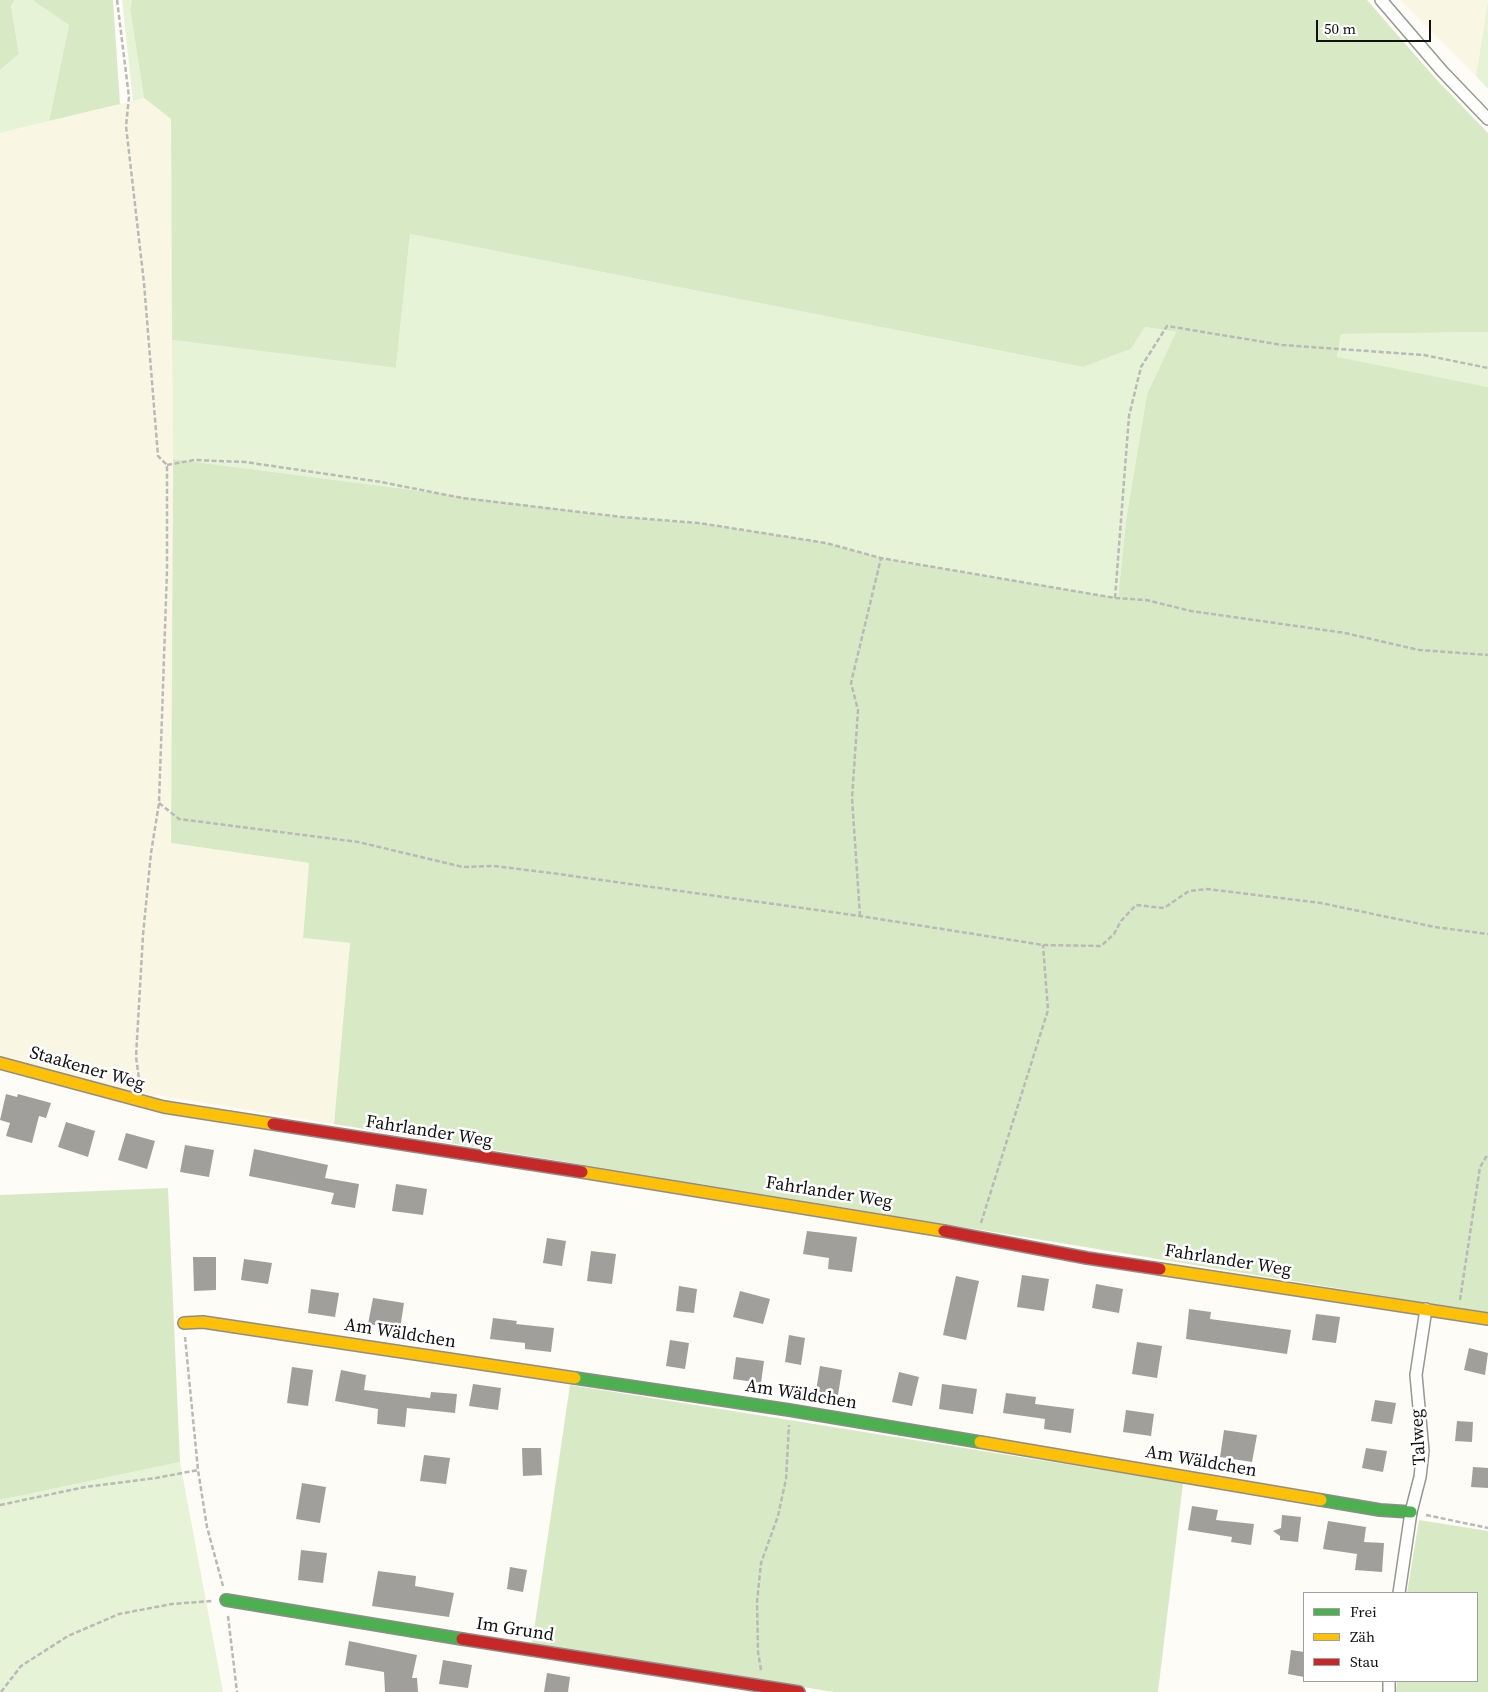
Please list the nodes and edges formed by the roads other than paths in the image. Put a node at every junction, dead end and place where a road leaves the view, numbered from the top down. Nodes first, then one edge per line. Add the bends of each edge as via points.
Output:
1 (1381, 0) edge
2 (1488, 119) edge
3 (0, 1063) edge
4 (164, 1108) joint
5 (1426, 1309) junction
6 (1488, 1319) edge
7 (184, 1324) road end
8 (1411, 1512) junction
9 (1399, 1592) edge
10 (226, 1600) road end
11 (799, 1692) edge

1 - 2 street
3 - 4 street, Staakener Weg
4 - 5 street, Fahrlander Weg via 725,1194 977,1236 1087,1258
5 - 6 street, Fahrlander Weg
5 - 8 street, Talweg via 1416,1375 1423,1451
7 - 8 street, Am Wäldchen via 204,1322 789,1410 1380,1510
8 - 9 street, Talweg
10 - 11 street, Im Grund

